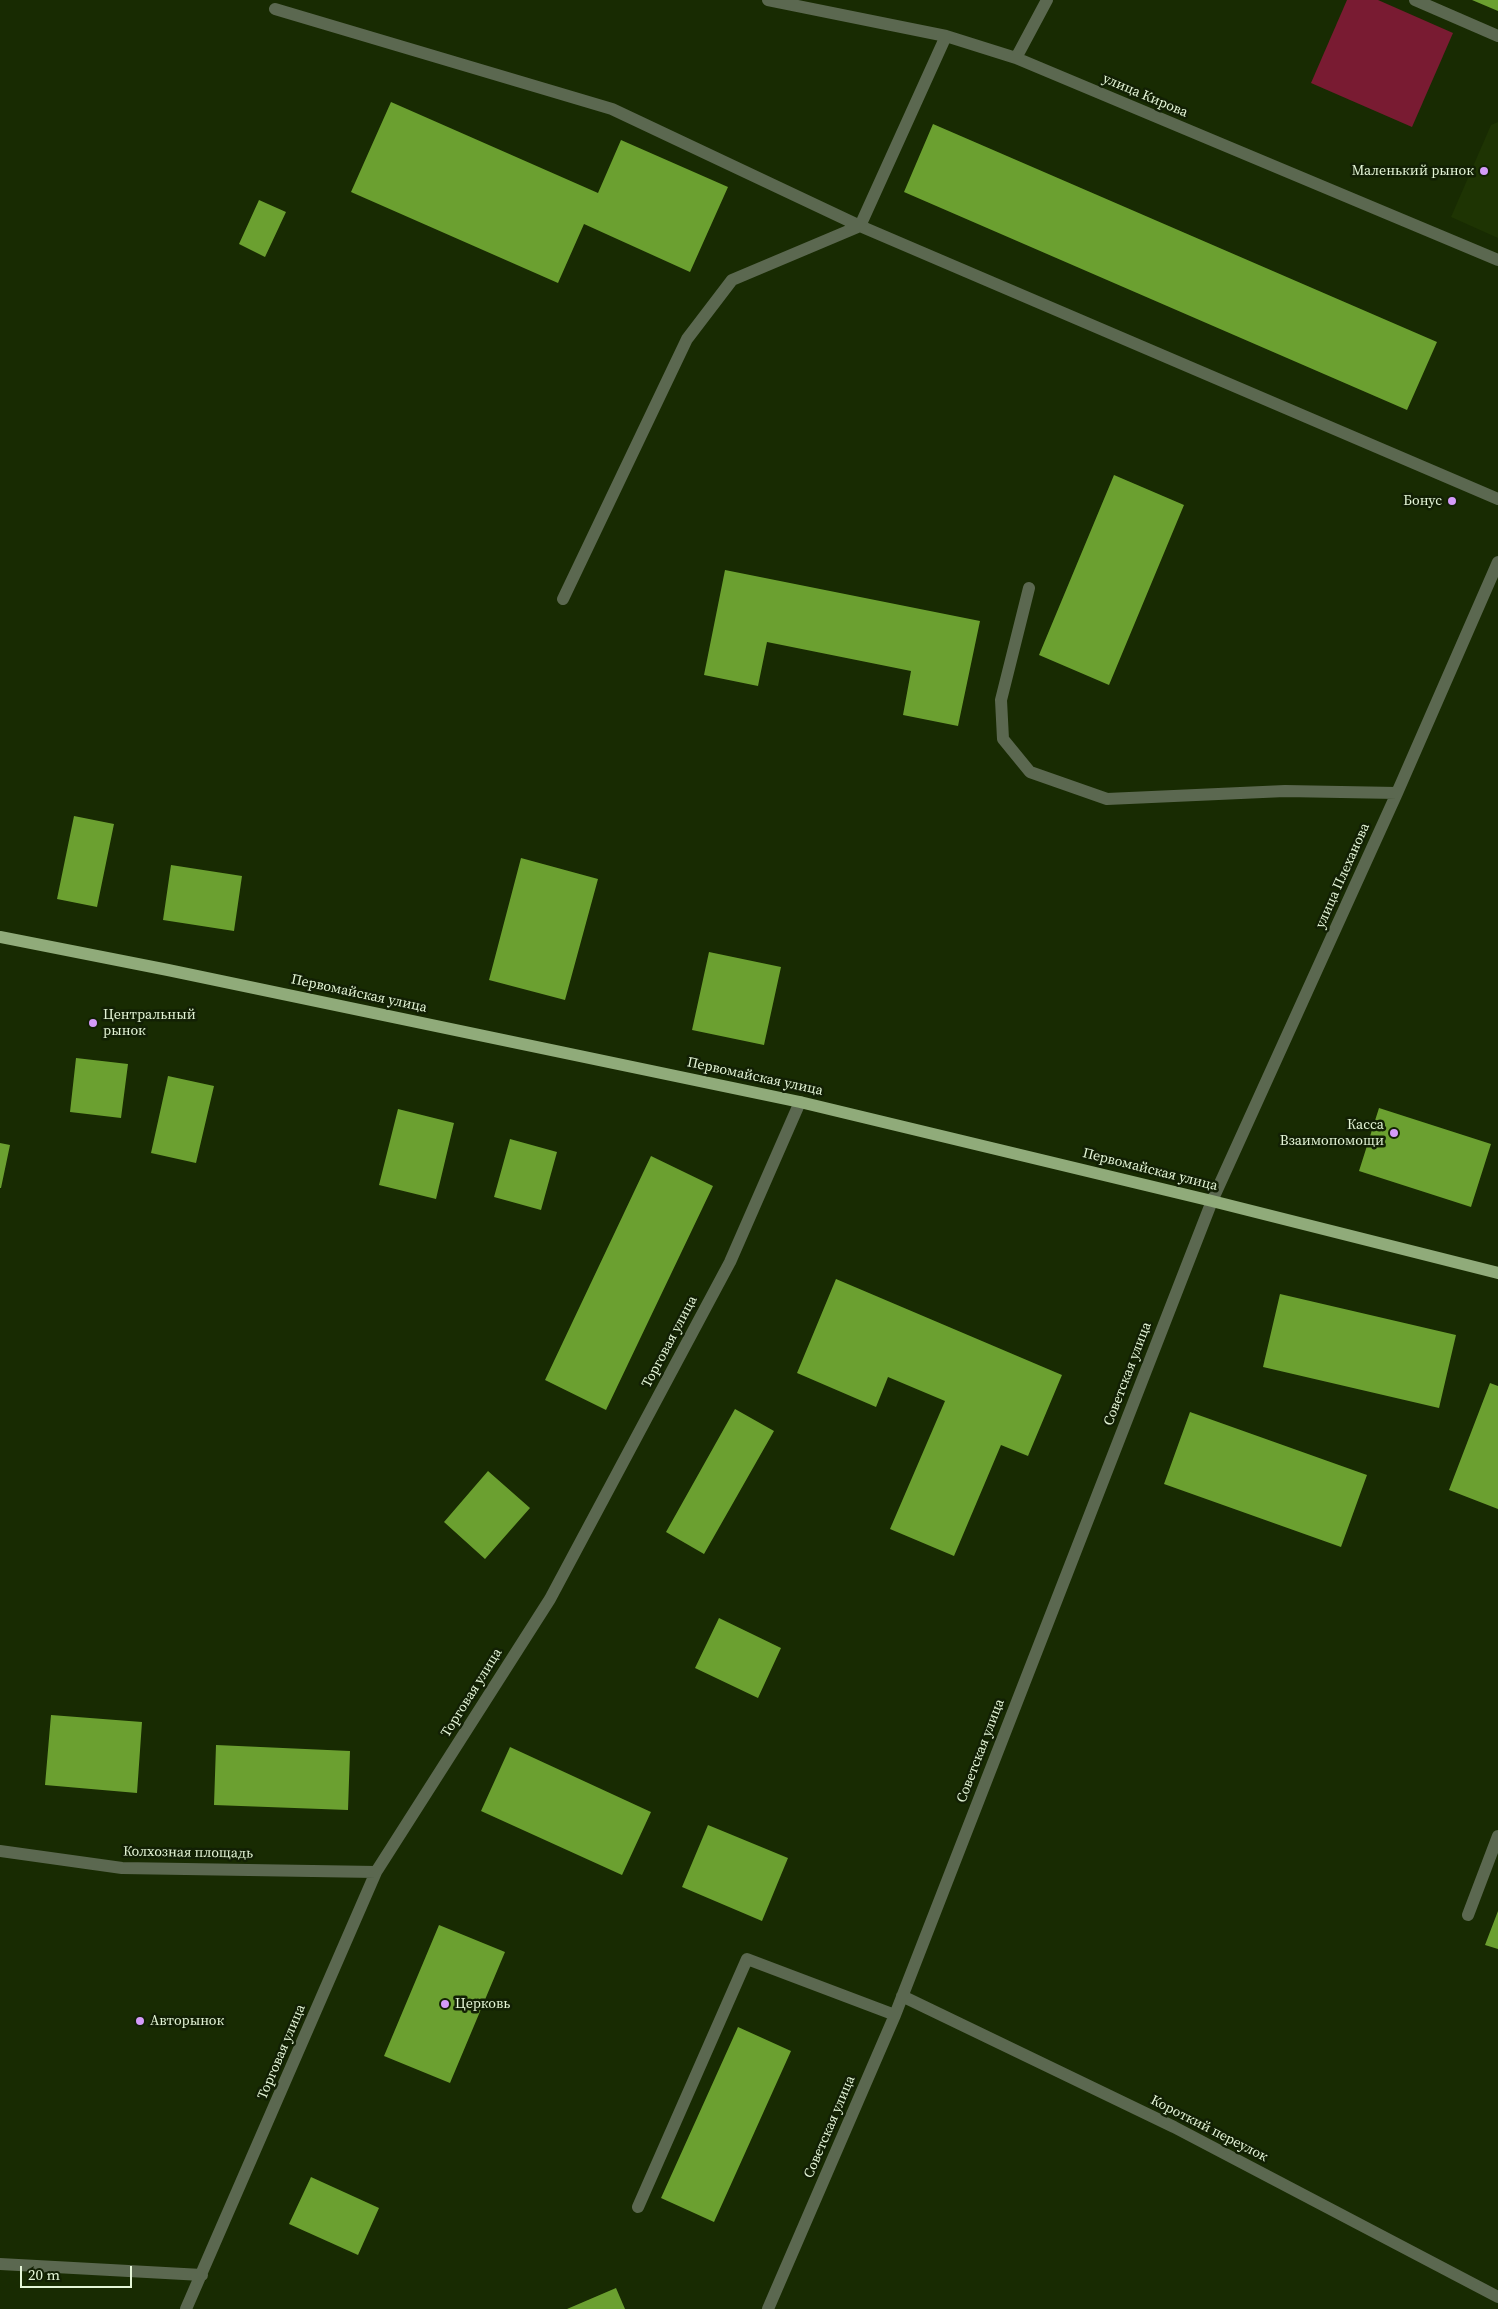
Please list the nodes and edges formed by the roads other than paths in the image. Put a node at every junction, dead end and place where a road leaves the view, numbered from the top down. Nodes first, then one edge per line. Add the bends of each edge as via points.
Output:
1 (768, 0) edge
2 (1047, 0) edge
3 (1415, 0) edge
4 (275, 9) dead end
5 (946, 36) junction
6 (1498, 36) edge
7 (1016, 58) junction
8 (860, 226) junction
9 (1498, 260) edge
10 (1498, 499) edge
11 (1498, 562) edge
12 (1493, 586) edge
13 (1029, 588) dead end
14 (563, 599) dead end
15 (1397, 792) junction
16 (0, 937) edge
17 (800, 1102) junction
18 (1212, 1201) junction
19 (1498, 1273) edge
20 (1498, 1836) edge
21 (0, 1851) edge
22 (376, 1872) junction
23 (1468, 1915) dead end
24 (902, 1996) junction
25 (894, 2014) junction
26 (638, 2207) dead end
27 (0, 2264) edge
28 (202, 2275) junction
29 (1498, 2297) edge
30 (186, 2309) edge
31 (768, 2309) edge

1 - 5 street, улица Кирова
2 - 7 street
3 - 6 street
4 - 8 street via 612,109
5 - 7 street, улица Кирова
5 - 8 street
7 - 9 street, улица Кирова
8 - 10 street
8 - 14 street via 732,280 687,339
11 - 12 street, улица Плеханова
12 - 15 street, улица Плеханова
13 - 15 street via 1001,700 1003,739 1030,772 1107,799 1285,791
15 - 18 street, улица Плеханова
16 - 17 main road, Первомайская улица
17 - 18 main road, Первомайская улица
17 - 22 street, Торговая улица via 730,1262 550,1599
18 - 19 main road, Первомайская улица
18 - 24 street, Советская улица
20 - 23 street
21 - 22 street, Колхозная площадь via 122,1868
22 - 28 street, Торговая улица
24 - 25 street, Советская улица
24 - 29 street, Короткий переулок via 1174,2127
25 - 26 street via 747,1960
25 - 31 street, Советская улица
27 - 28 street
28 - 30 street, Торговая улица

